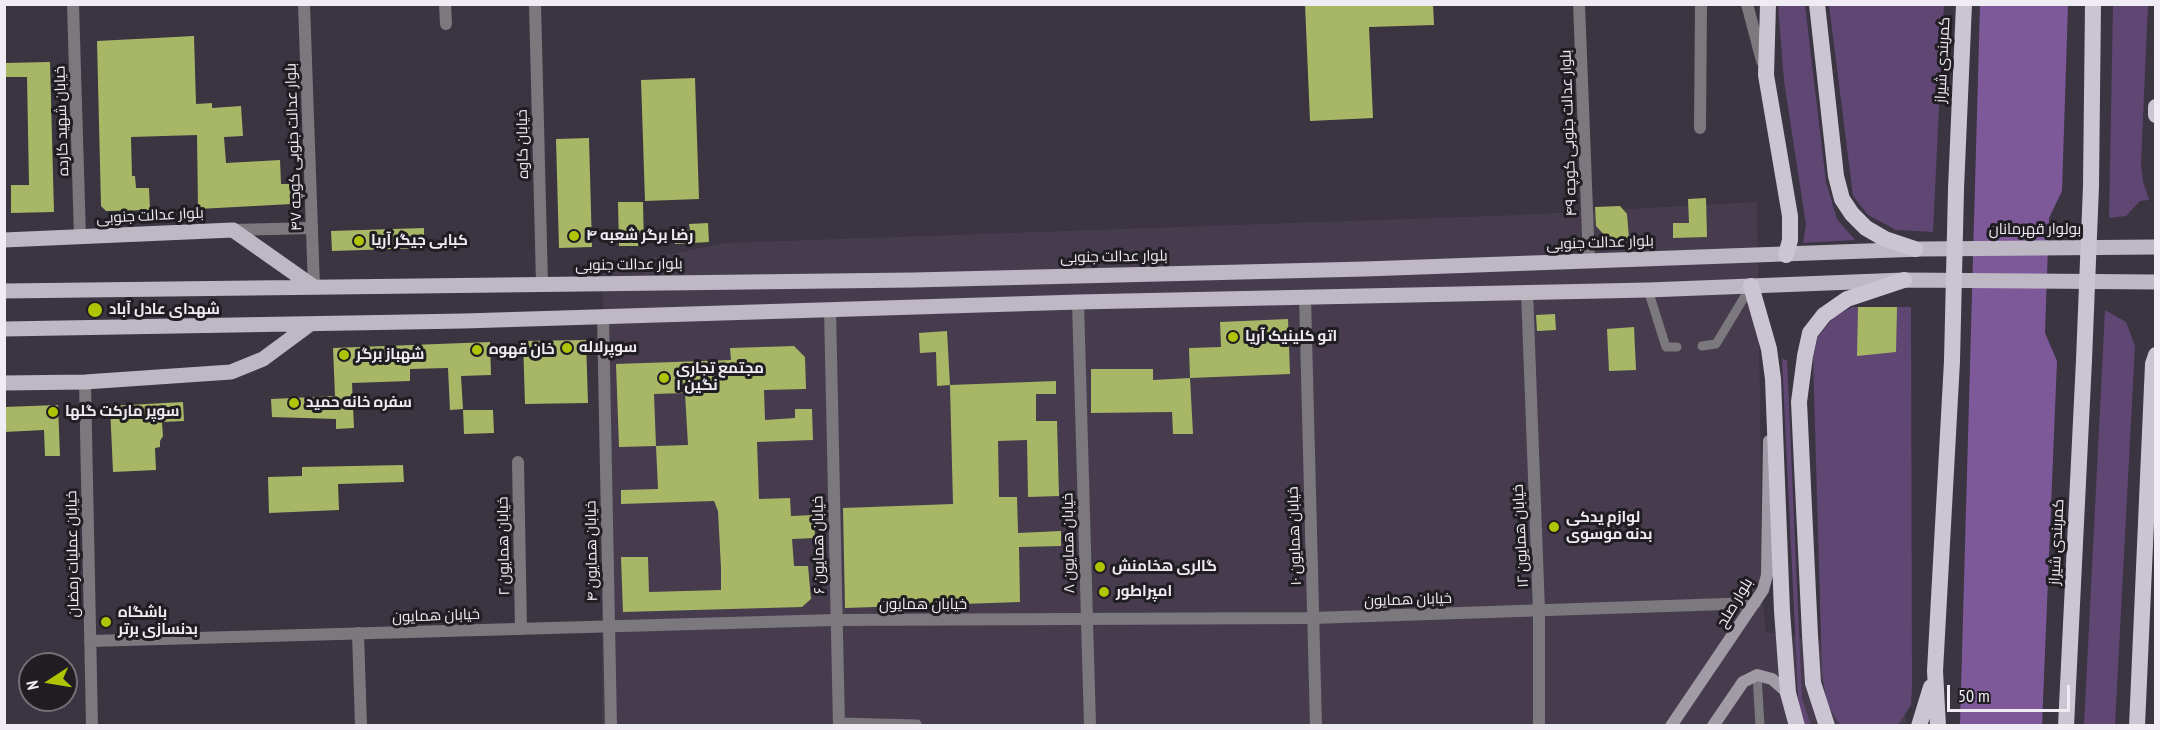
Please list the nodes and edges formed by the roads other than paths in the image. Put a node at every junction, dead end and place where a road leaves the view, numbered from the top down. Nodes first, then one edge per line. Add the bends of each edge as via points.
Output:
1 (73, 4) edge
2 (304, 4) edge
3 (445, 4) edge
4 (535, 4) edge
5 (1579, 4) edge
6 (1701, 4) edge
7 (1747, 4) edge
8 (1768, 4) edge
9 (1817, 4) edge
10 (1964, 4) edge
11 (2093, 4) edge
12 (446, 24) dead end
13 (1766, 75) junction
14 (2156, 107) edge
15 (2156, 115) edge
16 (1700, 128) dead end
17 (312, 228) junction
18 (233, 230) junction
19 (81, 237) junction
20 (4, 240) edge
21 (2156, 247) edge
22 (1915, 249) junction
23 (1786, 255) junction
24 (1589, 261) junction
25 (913, 280) junction
26 (1904, 280) junction
27 (2156, 282) edge
28 (542, 284) junction
29 (1750, 286) junction
30 (314, 287) junction
31 (1648, 290) junction
32 (4, 291) edge
33 (1527, 291) junction
34 (1305, 297) junction
35 (1078, 302) junction
36 (914, 307) junction
37 (830, 309) junction
38 (603, 316) junction
39 (309, 325) junction
40 (4, 329) edge
41 (1702, 346) dead end
42 (1677, 347) dead end
43 (2156, 355) edge
44 (85, 382) junction
45 (4, 383) edge
46 (1774, 407) junction
47 (518, 462) dead end
48 (1755, 603) junction
49 (1539, 611) junction
50 (1312, 618) junction
51 (835, 620) junction
52 (1086, 620) junction
53 (608, 626) junction
54 (521, 629) junction
55 (358, 633) junction
56 (90, 640) junction
57 (1935, 671) junction
58 (1757, 675) junction
59 (1788, 693) junction
60 (839, 724) edge
61 (917, 724) dead end
62 (92, 726) edge
63 (360, 726) edge
64 (611, 726) edge
65 (1090, 726) edge
66 (1316, 726) edge
67 (1539, 726) edge
68 (1671, 726) edge
69 (1713, 726) edge
70 (1760, 726) edge
71 (1797, 726) edge
72 (1827, 726) edge
73 (1919, 726) edge
74 (1938, 726) edge
75 (2066, 726) edge
76 (2137, 726) edge

1 - 19 street, خیابان شهید کارده
2 - 17 street, بلوار عدالت جنوبی کوچه ۴۷
3 - 12 street
4 - 28 street, خیابان کاوه
5 - 24 street, بلوار عدالت جنوبی کوچه ۴۹
6 - 16 street
7 - 13 street
8 - 13 highway
9 - 22 highway via 1836,176 1842,199 1866,228
10 - 57 highway, کمربندی شیراز, bridge via 1952,361
11 - 75 highway, کمربندی شیراز, bridge via 2091,186
13 - 23 highway via 1790,216
14 - 15 highway
17 - 18 street
17 - 30 street, بلوار عدالت جنوبی کوچه ۴۷
18 - 19 main road, بلوار عدالت جنوبی
18 - 30 main road
19 - 20 main road, بلوار عدالت جنوبی
21 - 22 main road, بولوار قهرمانان
22 - 23 main road, بلوار عدالت جنوبی
23 - 24 main road, بلوار عدالت جنوبی
24 - 25 main road, بلوار عدالت جنوبی
25 - 28 main road, بلوار عدالت جنوبی
25 - 36 main road
26 - 27 main road
26 - 29 main road
26 - 72 highway via 1847,299 1824,315 1810,333 1805,356 1799,402 1810,635 1813,683
28 - 30 main road, بلوار عدالت جنوبی
29 - 31 main road
29 - 41 lane via 1716,344
29 - 46 highway via 1770,349
30 - 32 main road, بلوار عدالت جنوبی
31 - 33 main road
31 - 42 lane via 1666,347
33 - 34 main road
33 - 49 street, خیابان همایون ۱۲
34 - 35 main road
34 - 50 street, خیابان همایون ۱۰
35 - 36 main road
35 - 52 street, خیابان همایون ۸
36 - 37 main road
37 - 38 main road
37 - 51 street, خیابان همایون ۶
38 - 39 main road
38 - 53 street, خیابان همایون ۴
39 - 40 main road
39 - 44 main road via 263,359 231,372
43 - 76 highway
44 - 45 main road
44 - 56 street, خیابان عملیات رمضان
46 - 48 main road, بلوار صلح via 1767,460 1767,575
46 - 59 highway
47 - 54 street, خیابان همایون ۲
48 - 49 street, خیابان همایون
48 - 68 main road, بلوار صلح
49 - 50 street, خیابان همایون
49 - 67 street, خیابان همایون ۱۲
50 - 52 street, خیابان همایون
50 - 66 street, خیابان همایون ۱۰
51 - 52 street, خیابان همایون
51 - 53 street, خیابان همایون
51 - 60 street, خیابان همایون ۶
52 - 65 street, خیابان همایون ۸
53 - 54 street, خیابان همایون
53 - 64 street, خیابان همایون ۴
54 - 55 street, خیابان همایون
55 - 56 street, خیابان همایون
55 - 63 street
56 - 62 street, خیابان عملیات رمضان
57 - 73 highway
57 - 74 highway
58 - 59 main road via 1772,679
58 - 69 main road via 1743,682
58 - 70 lane
59 - 71 highway
60 - 61 lane

